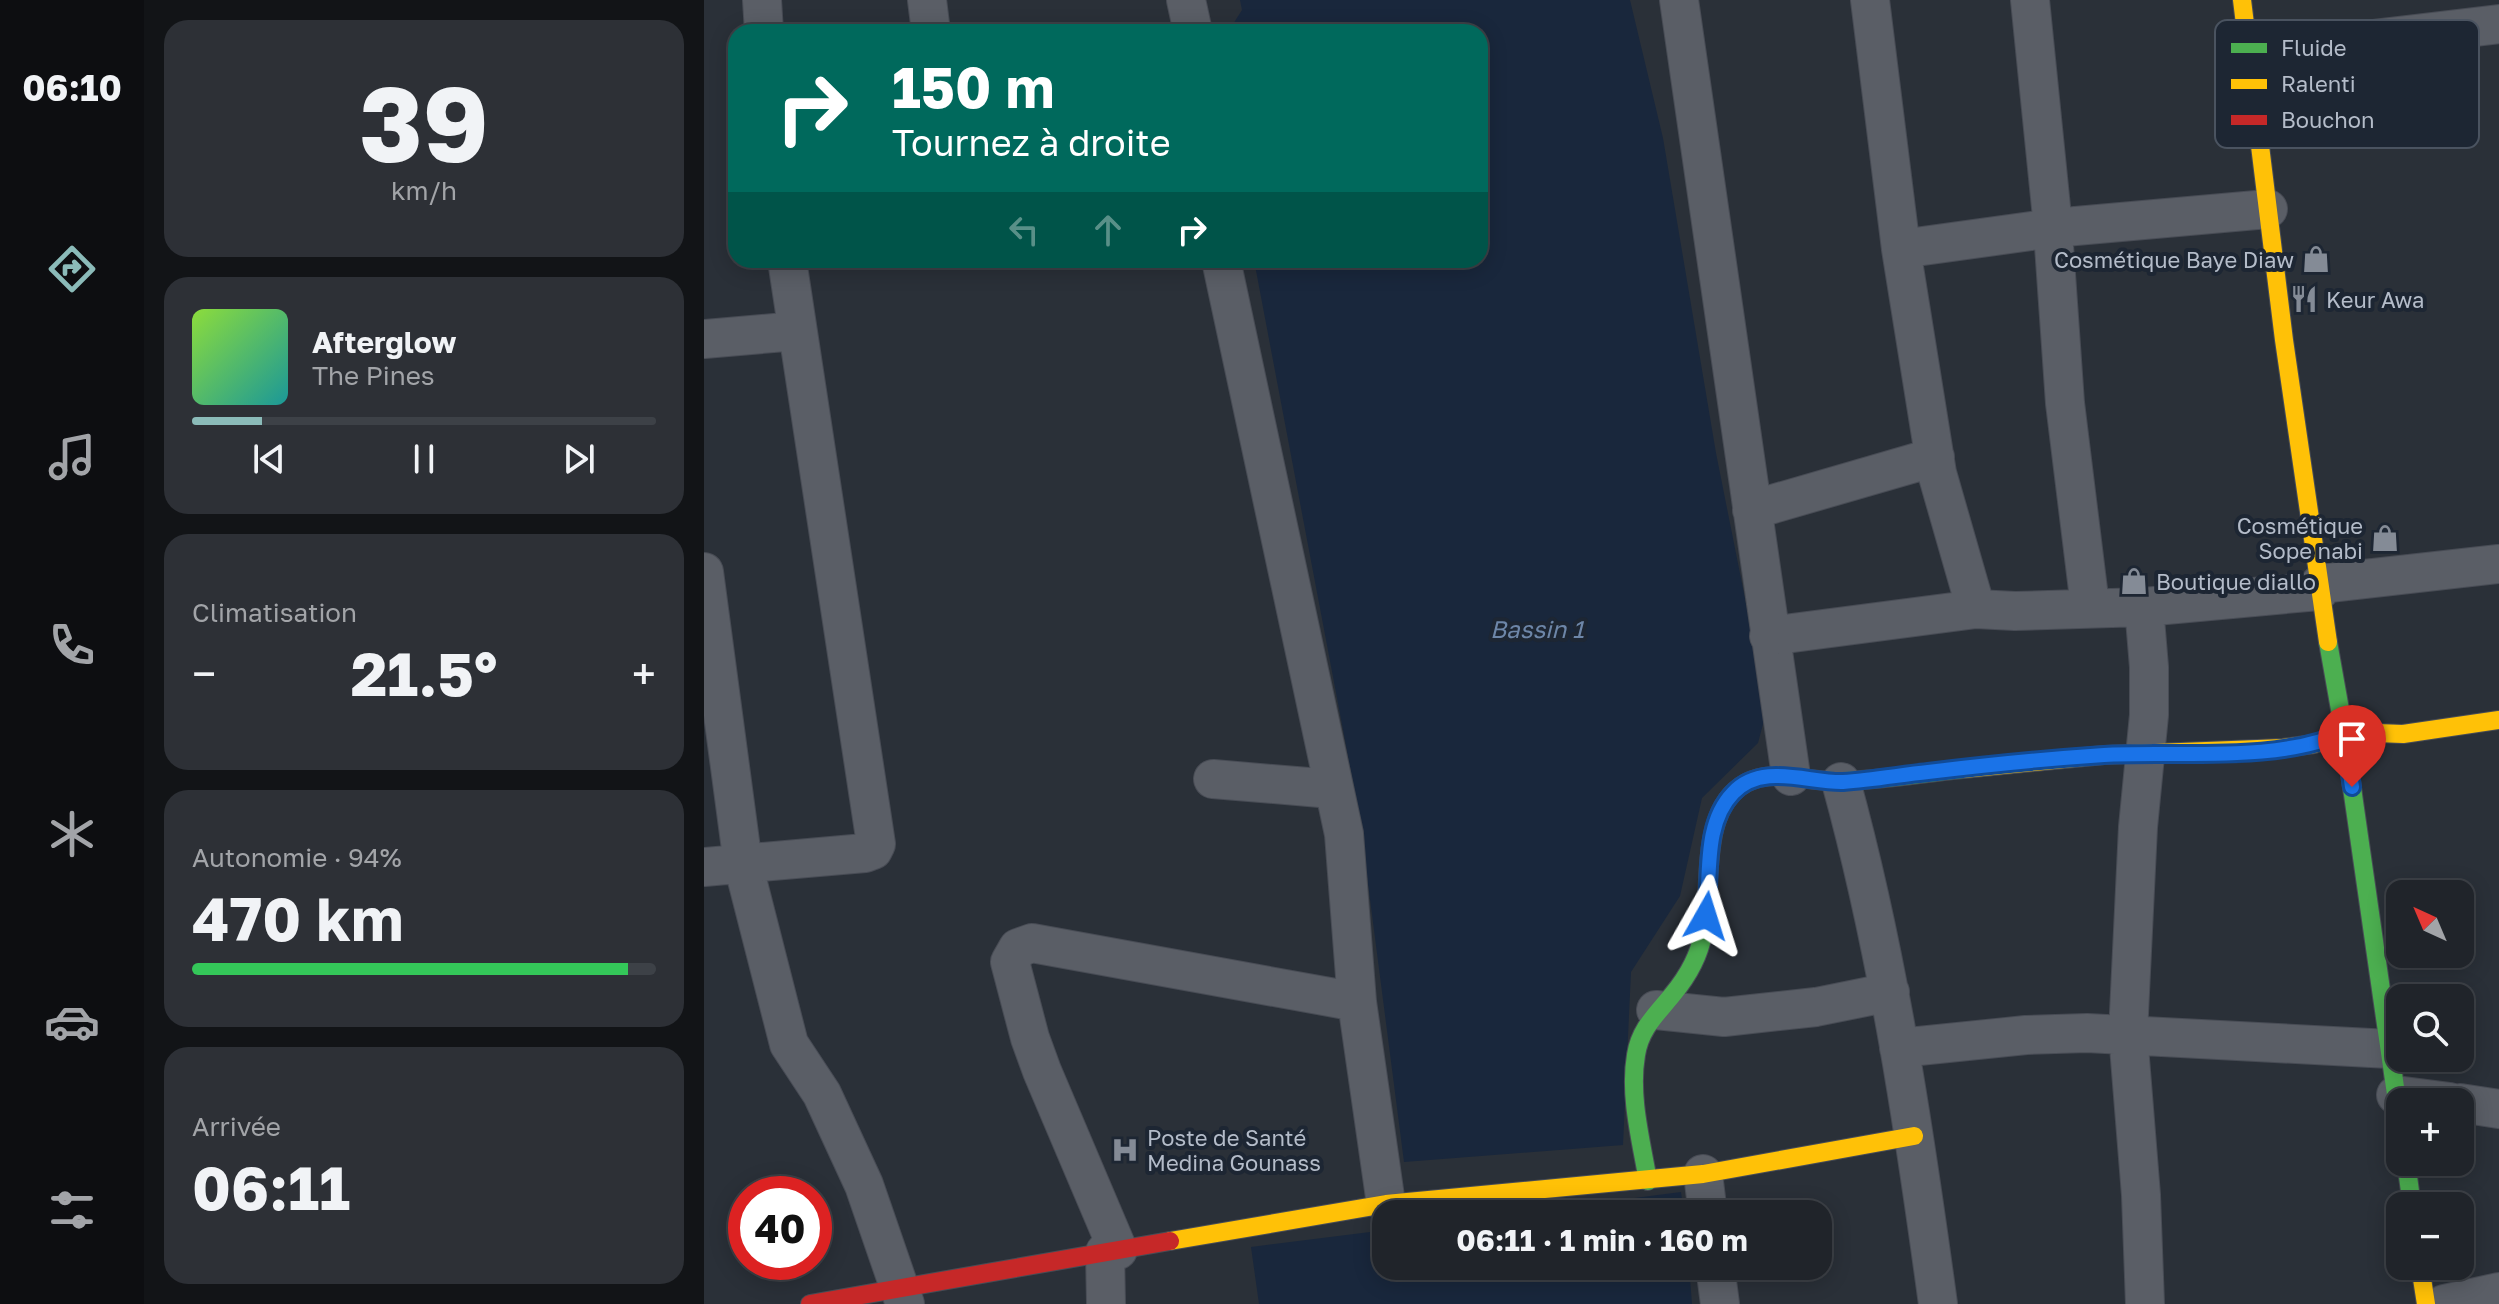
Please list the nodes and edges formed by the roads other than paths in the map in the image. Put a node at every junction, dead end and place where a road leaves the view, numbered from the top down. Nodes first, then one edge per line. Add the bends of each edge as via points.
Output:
1 (762, 0) edge
2 (927, 0) edge
3 (1186, 0) edge
4 (1679, 0) edge
5 (1870, 0) edge
6 (2030, 0) edge
7 (2242, 0) edge
8 (2244, 20) edge
9 (764, 24) edge
10 (930, 24) edge
11 (1191, 24) edge
12 (2499, 24) edge
13 (2479, 26) edge
14 (2260, 148) edge
15 (2268, 209) junction
16 (2053, 228) junction
17 (1901, 249) junction
18 (788, 268) edge
19 (1223, 268) edge
20 (797, 331) junction
21 (704, 339) edge
22 (1935, 457) junction
23 (1752, 510) junction
24 (2499, 564) edge
25 (704, 572) edge
26 (2319, 588) junction
27 (2090, 606) junction
28 (2144, 607) junction
29 (1976, 609) junction
30 (1769, 636) junction
31 (2499, 720) edge
32 (2344, 732) junction
33 (2144, 754) junction
34 (1791, 776) junction
35 (1213, 779) dead end
36 (1841, 782) junction
37 (1332, 789) junction
38 (743, 864) junction
39 (704, 867) edge
40 (1890, 992) junction
41 (1357, 1002) junction
42 (1656, 1010) junction
43 (2386, 1021) edge
44 (2128, 1034) junction
45 (1899, 1048) junction
46 (2386, 1049) edge
47 (2474, 1105) edge
48 (2499, 1109) edge
49 (1914, 1136) junction
50 (1703, 1174) junction
51 (1648, 1181) junction
52 (1385, 1200) edge
53 (1432, 1200) edge
54 (1706, 1200) edge
55 (1372, 1206) edge
56 (1111, 1251) junction
57 (1717, 1280) edge
58 (2422, 1280) edge
59 (2499, 1292) edge
60 (903, 1296) edge
61 (810, 1304) edge
62 (1106, 1304) edge
63 (1720, 1304) edge
64 (1938, 1304) edge
65 (2145, 1304) edge
66 (2426, 1304) edge
67 (2444, 1304) edge

1 - 9 street
2 - 10 street
3 - 11 street
4 - 23 street
5 - 17 street
6 - 16 street
7 - 8 street
12 - 13 street
14 - 15 street
15 - 16 street
15 - 26 street
16 - 17 street
16 - 27 street via 2065,403
17 - 22 street
18 - 20 street
19 - 37 street
20 - 21 street
20 - 38 street via 876,844 865,853
22 - 23 street
22 - 29 street
23 - 30 street
24 - 26 street
25 - 38 street
26 - 28 street
26 - 32 street
27 - 28 street
27 - 29 street
28 - 33 street via 2149,667
29 - 30 street
30 - 34 street
31 - 32 street via 2403,734
32 - 33 street via 2298,746
32 - 43 street
33 - 36 street
33 - 44 street
34 - 36 street
34 - 42 street via 1745,783 1723,807 1711,846 1703,936 1678,987
35 - 37 street
36 - 40 street
37 - 41 street via 1344,834
38 - 39 street
38 - 60 street via 789,1044 822,1094 859,1173
40 - 42 street via 1724,1017
40 - 45 street
41 - 52 street
41 - 56 street via 1032,943 1018,948 1010,962 1030,1038
42 - 51 street via 1642,1029 1635,1080
44 - 45 street via 2026,1035
44 - 46 street
44 - 65 street
45 - 49 street
47 - 48 street
49 - 50 street
49 - 64 street
50 - 51 street
50 - 54 street
51 - 53 street
55 - 56 street
56 - 60 street
56 - 62 street
57 - 63 street
58 - 66 street
59 - 67 street
60 - 61 street

